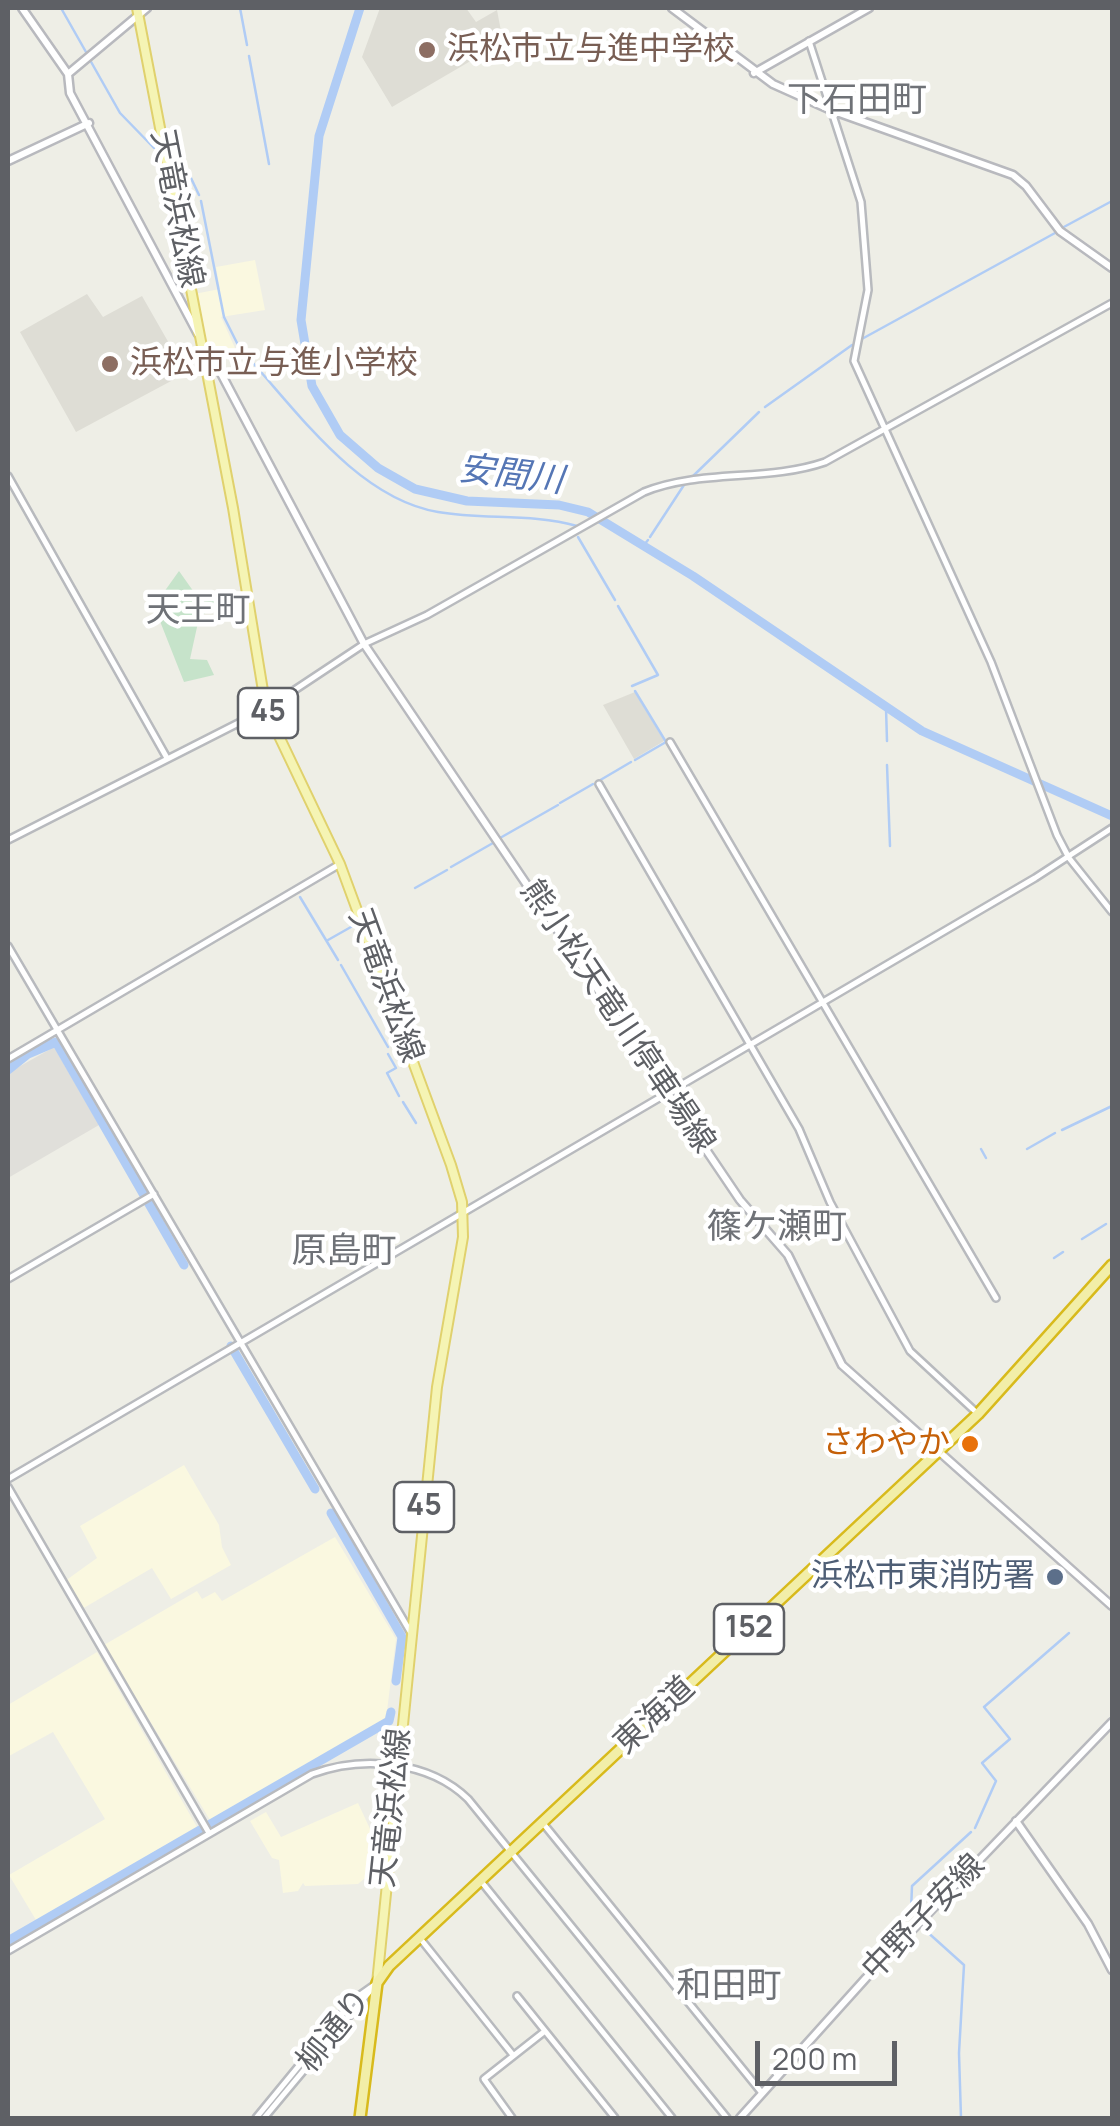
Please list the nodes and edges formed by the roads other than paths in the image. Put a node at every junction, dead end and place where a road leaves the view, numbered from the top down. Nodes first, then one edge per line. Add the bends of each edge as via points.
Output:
1 (22, 8) edge
2 (147, 8) edge
3 (672, 8) edge
4 (869, 8) edge
5 (138, 11) edge
6 (809, 41) junction
7 (754, 73) junction
8 (68, 74) junction
9 (831, 110) junction
10 (89, 123) junction
11 (8, 161) edge
12 (1112, 268) edge
13 (1112, 303) edge
14 (201, 338) junction
15 (206, 364) junction
16 (884, 429) junction
17 (8, 476) edge
18 (364, 644) junction
19 (266, 708) junction
20 (670, 742) dead end
21 (168, 758) junction
22 (599, 784) dead end
23 (1112, 828) edge
24 (8, 840) edge
25 (1069, 858) junction
26 (340, 864) junction
27 (1112, 912) edge
28 (8, 946) edge
29 (823, 1001) junction
30 (57, 1031) junction
31 (750, 1044) junction
32 (8, 1060) edge
33 (668, 1092) junction
34 (149, 1197) junction
35 (463, 1212) junction
36 (1112, 1265) edge
37 (8, 1279) edge
38 (996, 1298) dead end
39 (235, 1346) junction
40 (978, 1414) junction
41 (941, 1450) junction
42 (8, 1479) edge
43 (8, 1487) edge
44 (1112, 1606) edge
45 (414, 1635) junction
46 (1112, 1722) edge
47 (397, 1766) junction
48 (542, 1822) junction
49 (1016, 1822) junction
50 (207, 1829) junction
51 (510, 1851) junction
52 (480, 1880) junction
53 (418, 1937) junction
54 (8, 1951) edge
55 (1112, 1970) edge
56 (377, 1983) junction
57 (517, 1996) dead end
58 (544, 2031) junction
59 (513, 2055) junction
60 (762, 2093) junction
61 (260, 2118) edge
62 (360, 2118) edge
63 (512, 2118) edge
64 (615, 2118) edge
65 (672, 2118) edge
66 (726, 2118) edge
67 (740, 2118) edge

1 - 8 main road
2 - 5 main road
3 - 7 main road
4 - 6 main road
5 - 8 main road
5 - 14 main road, 天竜浜松線 / 45
6 - 7 main road
6 - 9 street
7 - 9 main road
8 - 10 main road via 68,90
9 - 12 main road via 1013,175 1060,231
9 - 16 street via 860,202 868,290 853,354
10 - 11 main road
10 - 14 main road
13 - 16 street
14 - 15 main road, 天竜浜松線 / 45
15 - 18 main road, 熊小松天竜川停車場線 via 215,362
15 - 19 main road, 天竜浜松線 / 45
16 - 18 street via 812,466 664,485
16 - 25 street via 990,662
17 - 21 street
18 - 19 street
18 - 33 main road, 熊小松天竜川停車場線
19 - 21 street
19 - 26 main road, 天竜浜松線 / 45
20 - 29 street
21 - 24 street
22 - 31 street
23 - 25 street
25 - 27 street
25 - 29 street
26 - 30 street
26 - 35 main road, 天竜浜松線 / 45
28 - 30 street
29 - 31 street
29 - 38 street
30 - 32 street
30 - 34 street
31 - 33 street
31 - 40 street via 910,1351
33 - 35 street
33 - 41 main road, 熊小松天竜川停車場線 via 740,1200 788,1255 836,1358
34 - 37 street
34 - 39 street
35 - 39 street
35 - 45 main road, 天竜浜松線 / 45 via 437,1387
36 - 40 highway, 東海道 / 152
39 - 42 street
39 - 45 street
40 - 41 highway, 東海道 / 152
41 - 44 main road, 熊小松天竜川停車場線
41 - 48 highway, 東海道 / 152
43 - 50 street
45 - 47 main road, 天竜浜松線 / 45
46 - 49 main road, 中野子安線
47 - 50 street via 318,1772
47 - 51 street via 456,1788
47 - 56 main road, 天竜浜松線 / 45
48 - 51 highway, 東海道 / 152
48 - 60 street
49 - 55 main road
49 - 60 main road, 中野子安線
50 - 54 street
51 - 52 highway, 東海道 / 152
51 - 66 street
52 - 53 highway, 東海道 / 152
52 - 65 street
53 - 56 highway, 東海道 / 152
53 - 59 street
56 - 61 street, 柳通り
56 - 62 highway
57 - 58 street
58 - 59 street
58 - 64 street
59 - 63 street via 484,2083
60 - 67 main road, 中野子安線

